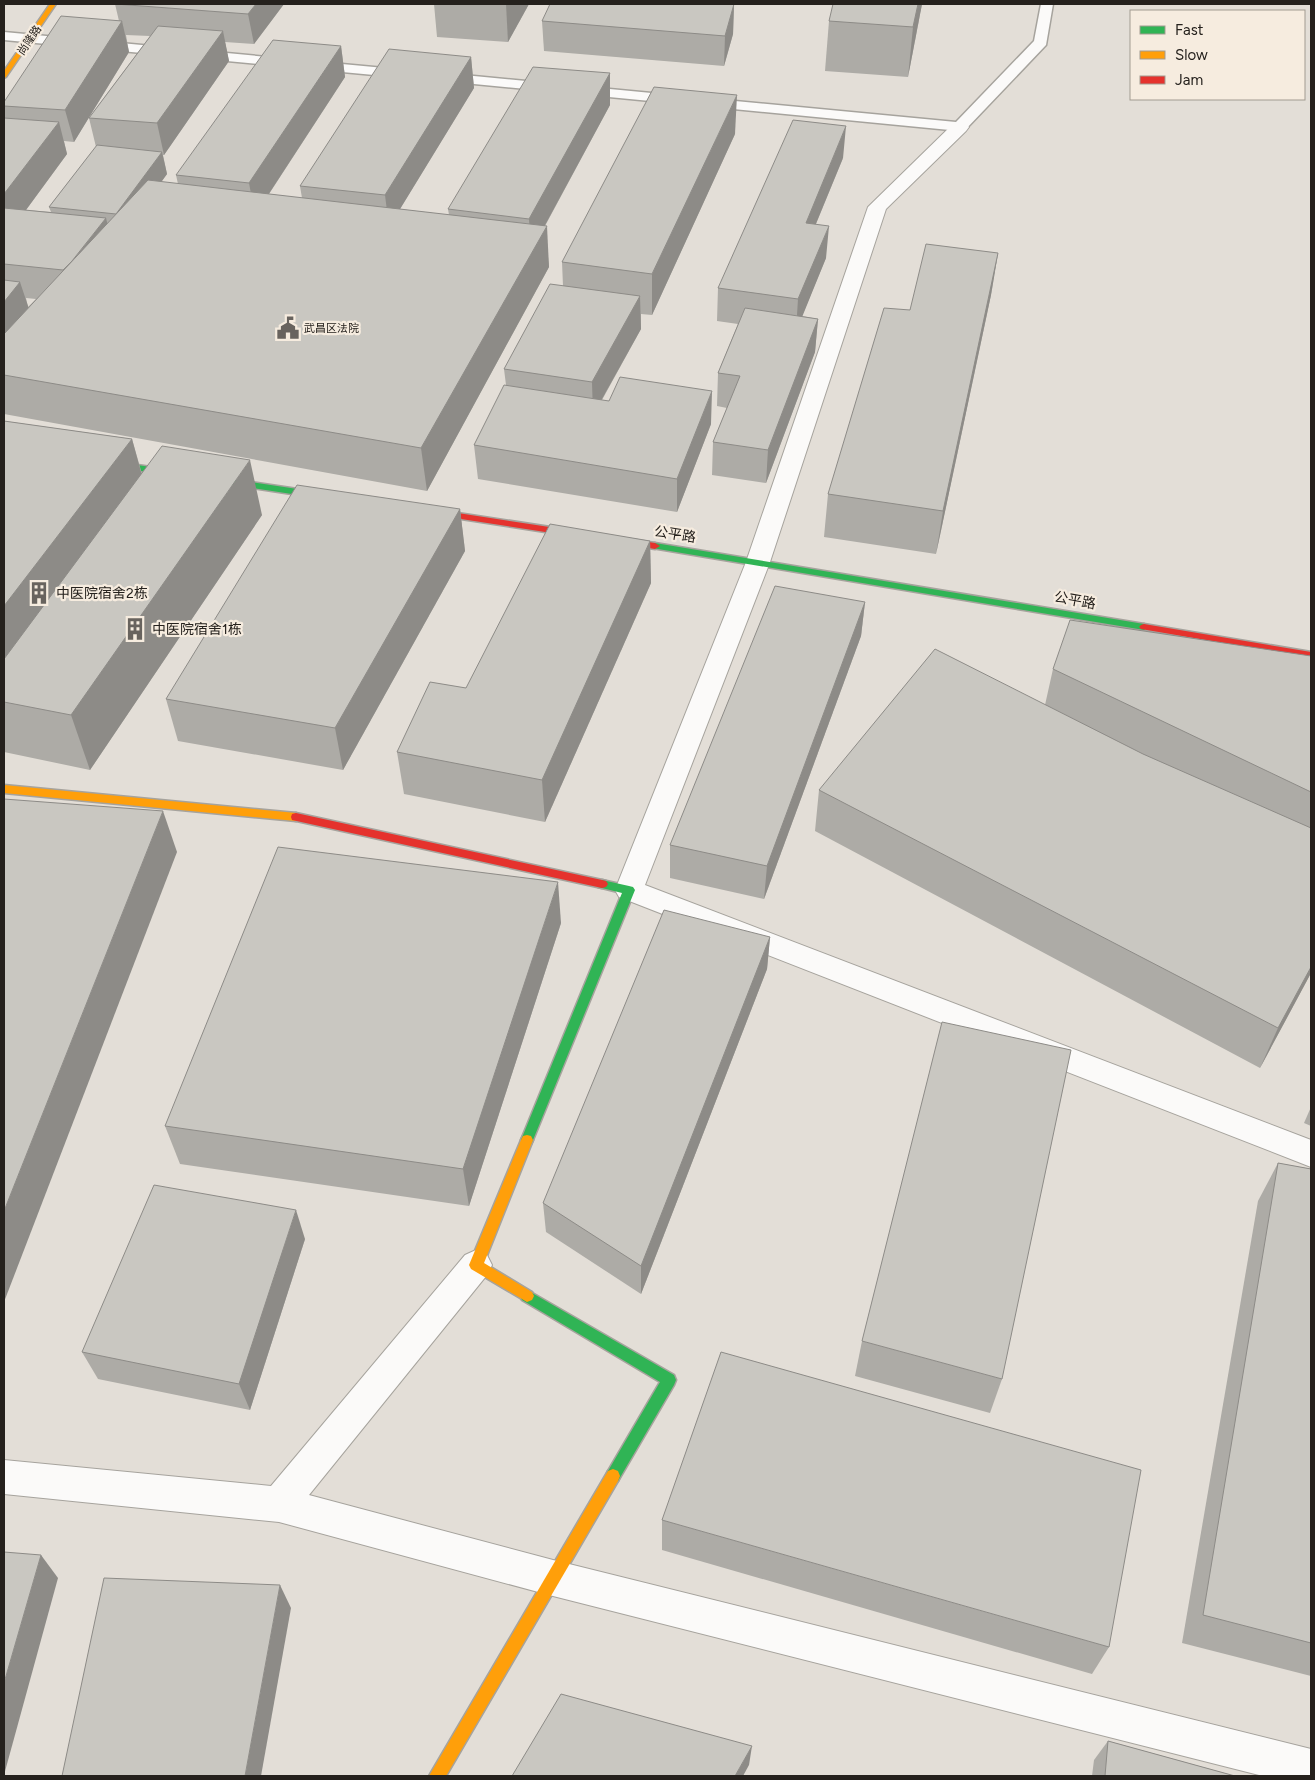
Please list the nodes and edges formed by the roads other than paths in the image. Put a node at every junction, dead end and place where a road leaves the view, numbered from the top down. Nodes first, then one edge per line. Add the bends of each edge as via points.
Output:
1 (53, 4) edge
2 (1047, 4) edge
3 (4, 36) edge
4 (31, 38) junction
5 (4, 76) edge
6 (960, 126) junction
7 (92, 461) edge
8 (347, 499) edge
9 (415, 510) edge
10 (758, 562) junction
11 (1311, 655) edge
12 (4, 789) edge
13 (629, 890) junction
14 (1311, 1154) edge
15 (476, 1265) junction
16 (4, 1477) edge
17 (279, 1504) junction
18 (553, 1578) junction
19 (1311, 1769) edge
20 (437, 1776) edge

1 - 4 street, 尚隆路
2 - 6 lane via 1041,42
3 - 4 lane
4 - 5 street, 尚隆路
4 - 6 lane
6 - 10 street via 877,208
7 - 8 street
9 - 10 street, 公平路
10 - 11 street, 公平路
10 - 13 street
12 - 13 street via 301,818
13 - 14 street
13 - 15 street
15 - 17 street
15 - 18 street via 670,1380
16 - 17 street
17 - 18 street
18 - 19 street
18 - 20 street

